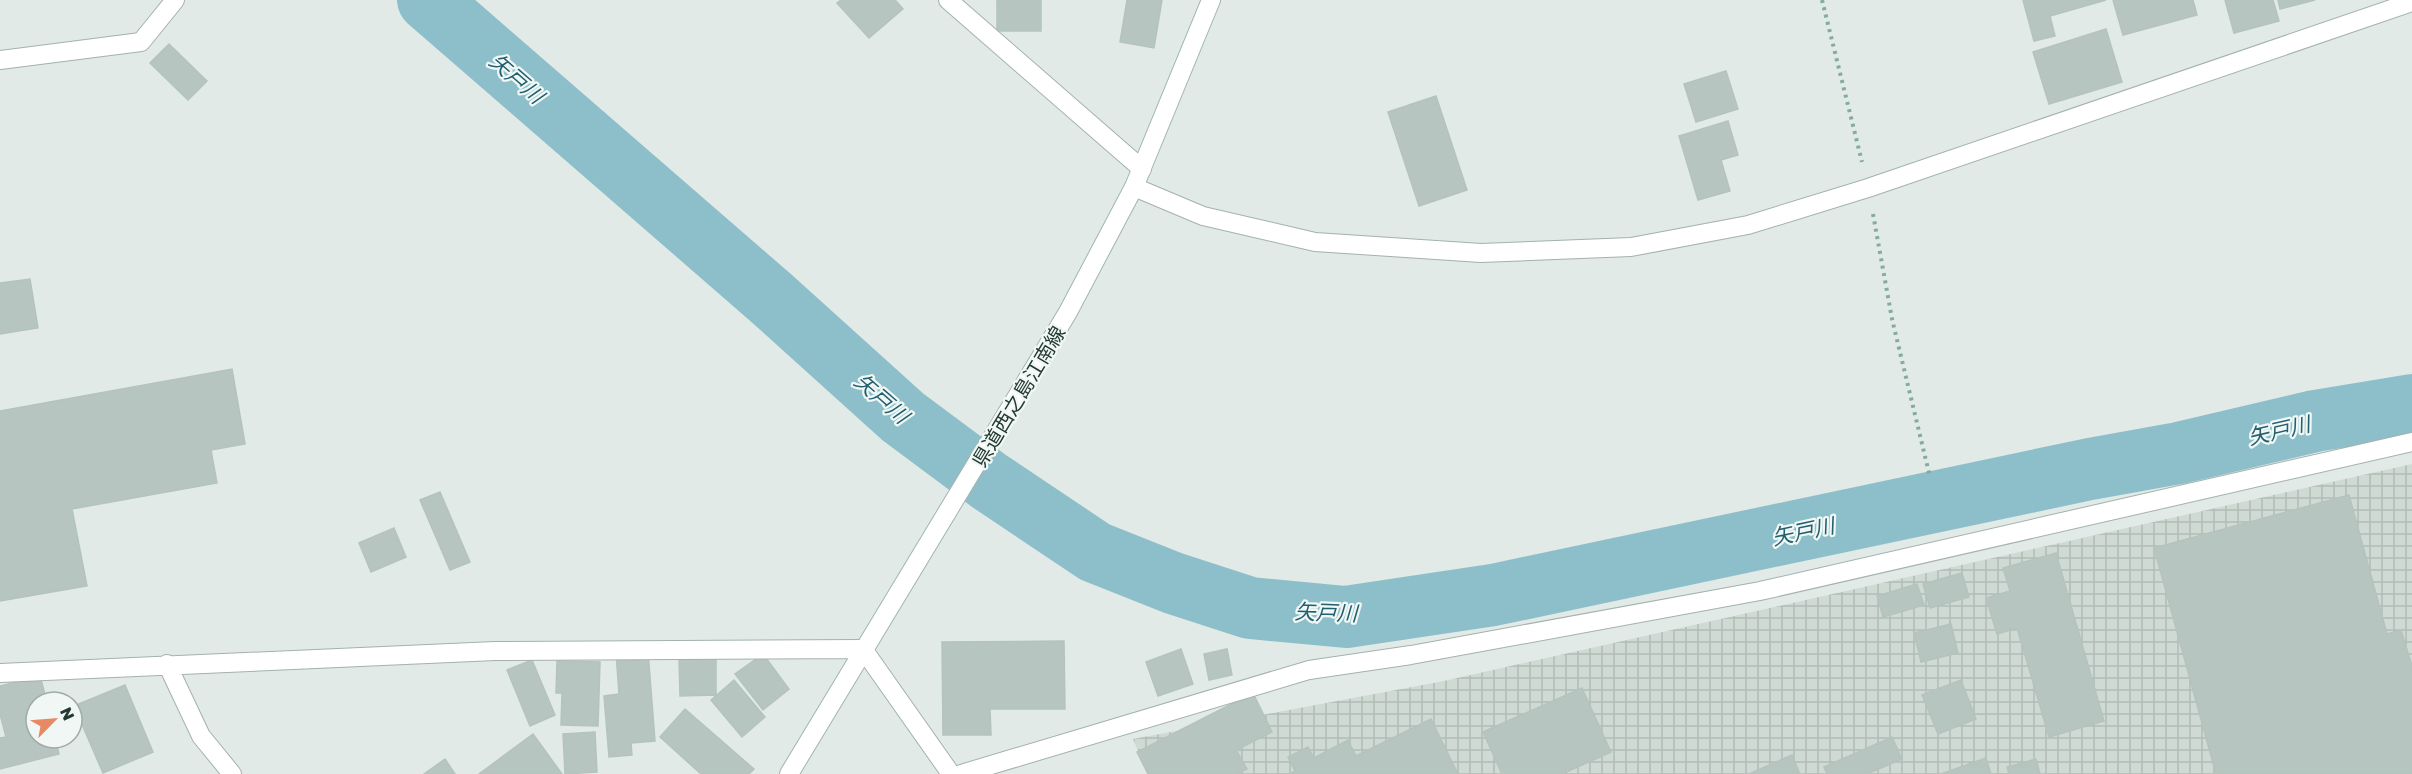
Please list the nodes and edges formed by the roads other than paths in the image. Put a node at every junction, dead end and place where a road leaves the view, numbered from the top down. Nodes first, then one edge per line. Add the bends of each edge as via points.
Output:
1 (175, 0) edge
2 (948, 0) edge
3 (1211, 0) edge
4 (2412, 2) edge
5 (0, 60) edge
6 (1142, 168) junction
7 (1134, 187) junction
8 (2412, 442) edge
9 (863, 649) junction
10 (168, 664) junction
11 (0, 673) edge
12 (232, 774) edge
13 (789, 774) edge
14 (951, 774) edge
15 (961, 774) edge

1 - 5 street via 141,42
2 - 6 street
3 - 6 street, 県道西之島江南線
4 - 7 street via 1868,188 1748,225 1631,247 1480,253 1315,242 1203,216
6 - 7 street, 県道西之島江南線
7 - 9 street, 県道西之島江南線 via 1021,393
8 - 15 street via 1760,591 1309,670
9 - 10 street via 495,651
9 - 13 street, 県道西之島江南線
9 - 14 street
10 - 11 street
10 - 12 street via 201,736

